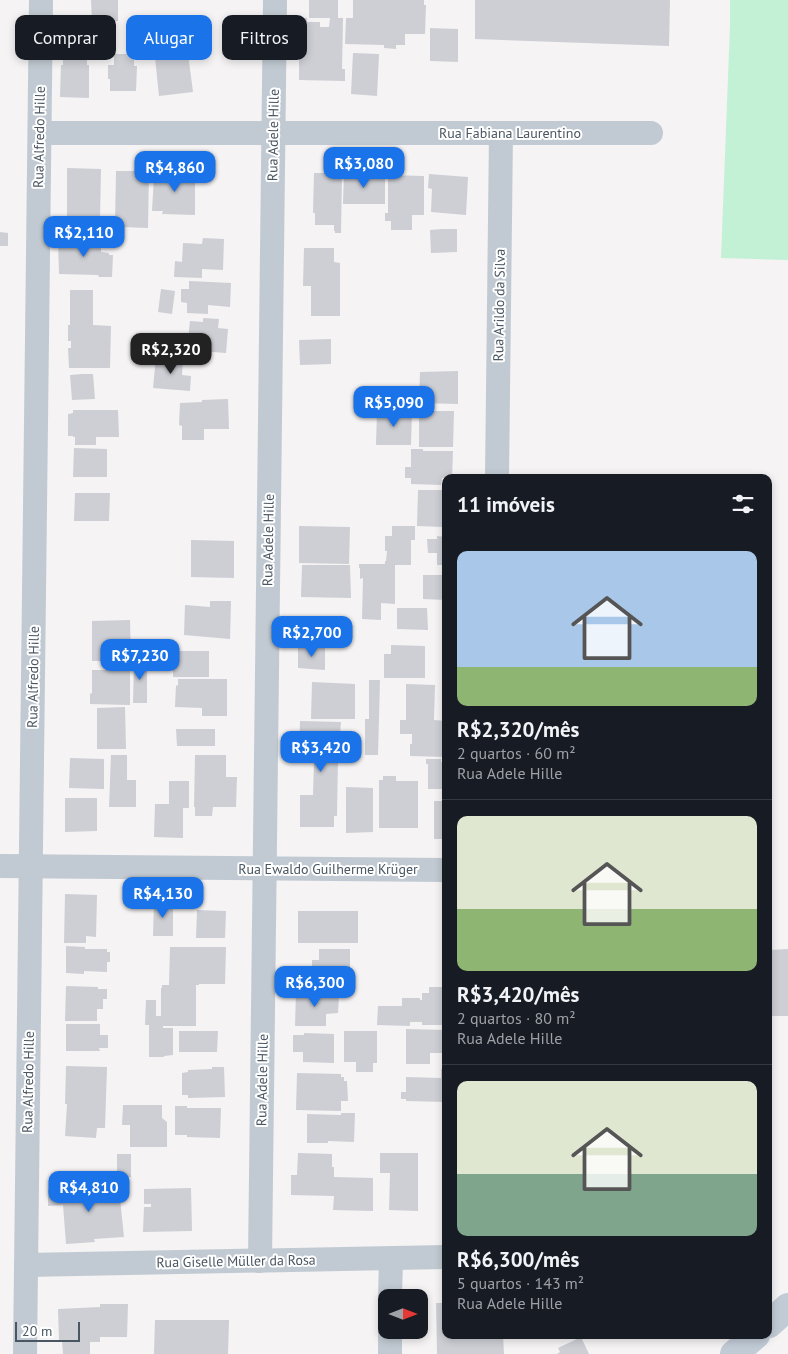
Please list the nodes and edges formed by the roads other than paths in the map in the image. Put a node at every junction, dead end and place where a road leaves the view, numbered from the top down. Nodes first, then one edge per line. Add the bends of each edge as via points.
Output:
1 (41, 0) edge
2 (275, 0) edge
3 (40, 133) junction
4 (273, 133) junction
5 (500, 133) junction
6 (651, 133) dead end
7 (497, 474) edge
8 (0, 866) edge
9 (31, 866) junction
10 (264, 868) junction
11 (442, 870) edge
12 (442, 1257) edge
13 (391, 1258) junction
14 (260, 1261) junction
15 (26, 1265) junction
16 (390, 1289) edge
17 (788, 1307) edge
18 (772, 1321) edge
19 (390, 1339) edge
20 (751, 1339) edge
21 (25, 1354) edge
22 (390, 1354) edge
23 (734, 1354) edge

1 - 3 street, Rua Alfredo Hille
2 - 4 street, Rua Adele Hille
3 - 4 street, Rua Fabiana Laurentino
3 - 9 street, Rua Alfredo Hille
4 - 5 street, Rua Fabiana Laurentino
4 - 10 street, Rua Adele Hille
5 - 6 street, Rua Fabiana Laurentino
5 - 7 street, Rua Arildo da Silva
8 - 9 street, Rua Ewaldo Guilherme Krüger
9 - 10 street, Rua Ewaldo Guilherme Krüger
9 - 15 street, Rua Alfredo Hille
10 - 11 street, Rua Ewaldo Guilherme Krüger
10 - 14 street, Rua Adele Hille
12 - 13 street, Rua Giselle Müller da Rosa
13 - 14 street, Rua Giselle Müller da Rosa
13 - 16 street
14 - 15 street, Rua Giselle Müller da Rosa
15 - 21 street, Rua Alfredo Hille
17 - 18 main road
19 - 22 street
20 - 23 main road

